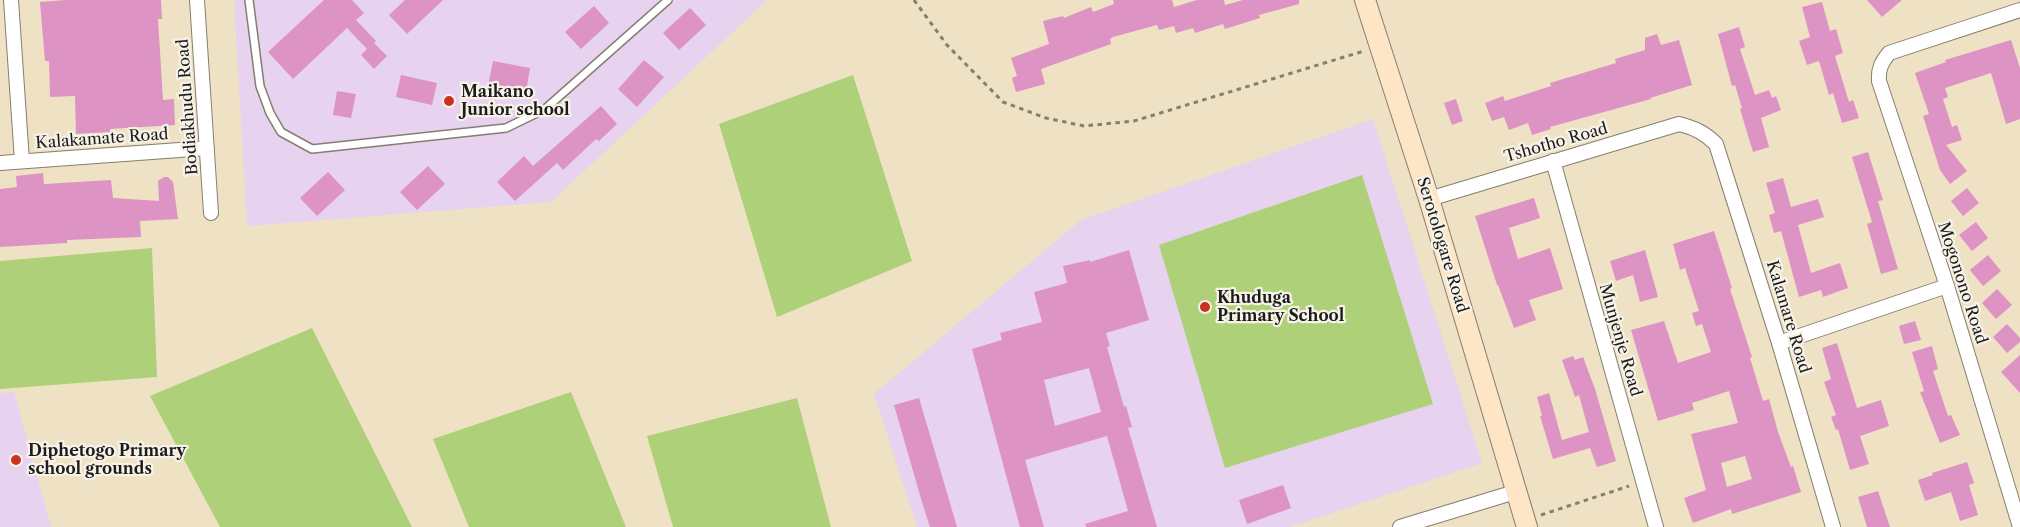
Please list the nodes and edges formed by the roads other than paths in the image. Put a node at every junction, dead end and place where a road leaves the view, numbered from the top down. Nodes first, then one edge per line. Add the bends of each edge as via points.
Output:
1 (12, 0) edge
2 (197, 0) edge
3 (249, 0) edge
4 (668, 0) edge
5 (1365, 0) edge
6 (2020, 10) edge
7 (1694, 128) joint
8 (207, 148) junction
9 (22, 161) junction
10 (1553, 161) junction
11 (0, 163) edge
12 (1429, 199) junction
13 (211, 213) dead end
14 (1947, 286) junction
15 (1779, 343) junction
16 (1515, 492) junction
17 (1526, 524) edge
18 (1400, 527) edge
19 (1656, 527) edge
20 (1833, 527) edge
21 (2020, 527) edge

1 - 9 street
2 - 8 street, Bodiakhudu Road
3 - 4 lane via 260,86 270,113 281,132 312,149 506,128 545,110
5 - 12 street, Serotologare Road
6 - 14 street, Mogonono Road via 1889,52 1881,62 1879,81
7 - 10 street, Tshotho Road via 1679,124
7 - 15 street, Kalamare Road via 1716,144
8 - 9 street, Kalakamate Road
8 - 13 street, Bodiakhudu Road
9 - 11 street, Kalakamate Road
10 - 12 street, Tshotho Road
10 - 19 street, Munjenje Road
12 - 16 street, Serotologare Road
14 - 15 street
14 - 21 street, Mogonono Road
15 - 20 street, Kalamare Road
16 - 17 street, Serotologare Road
16 - 18 street

